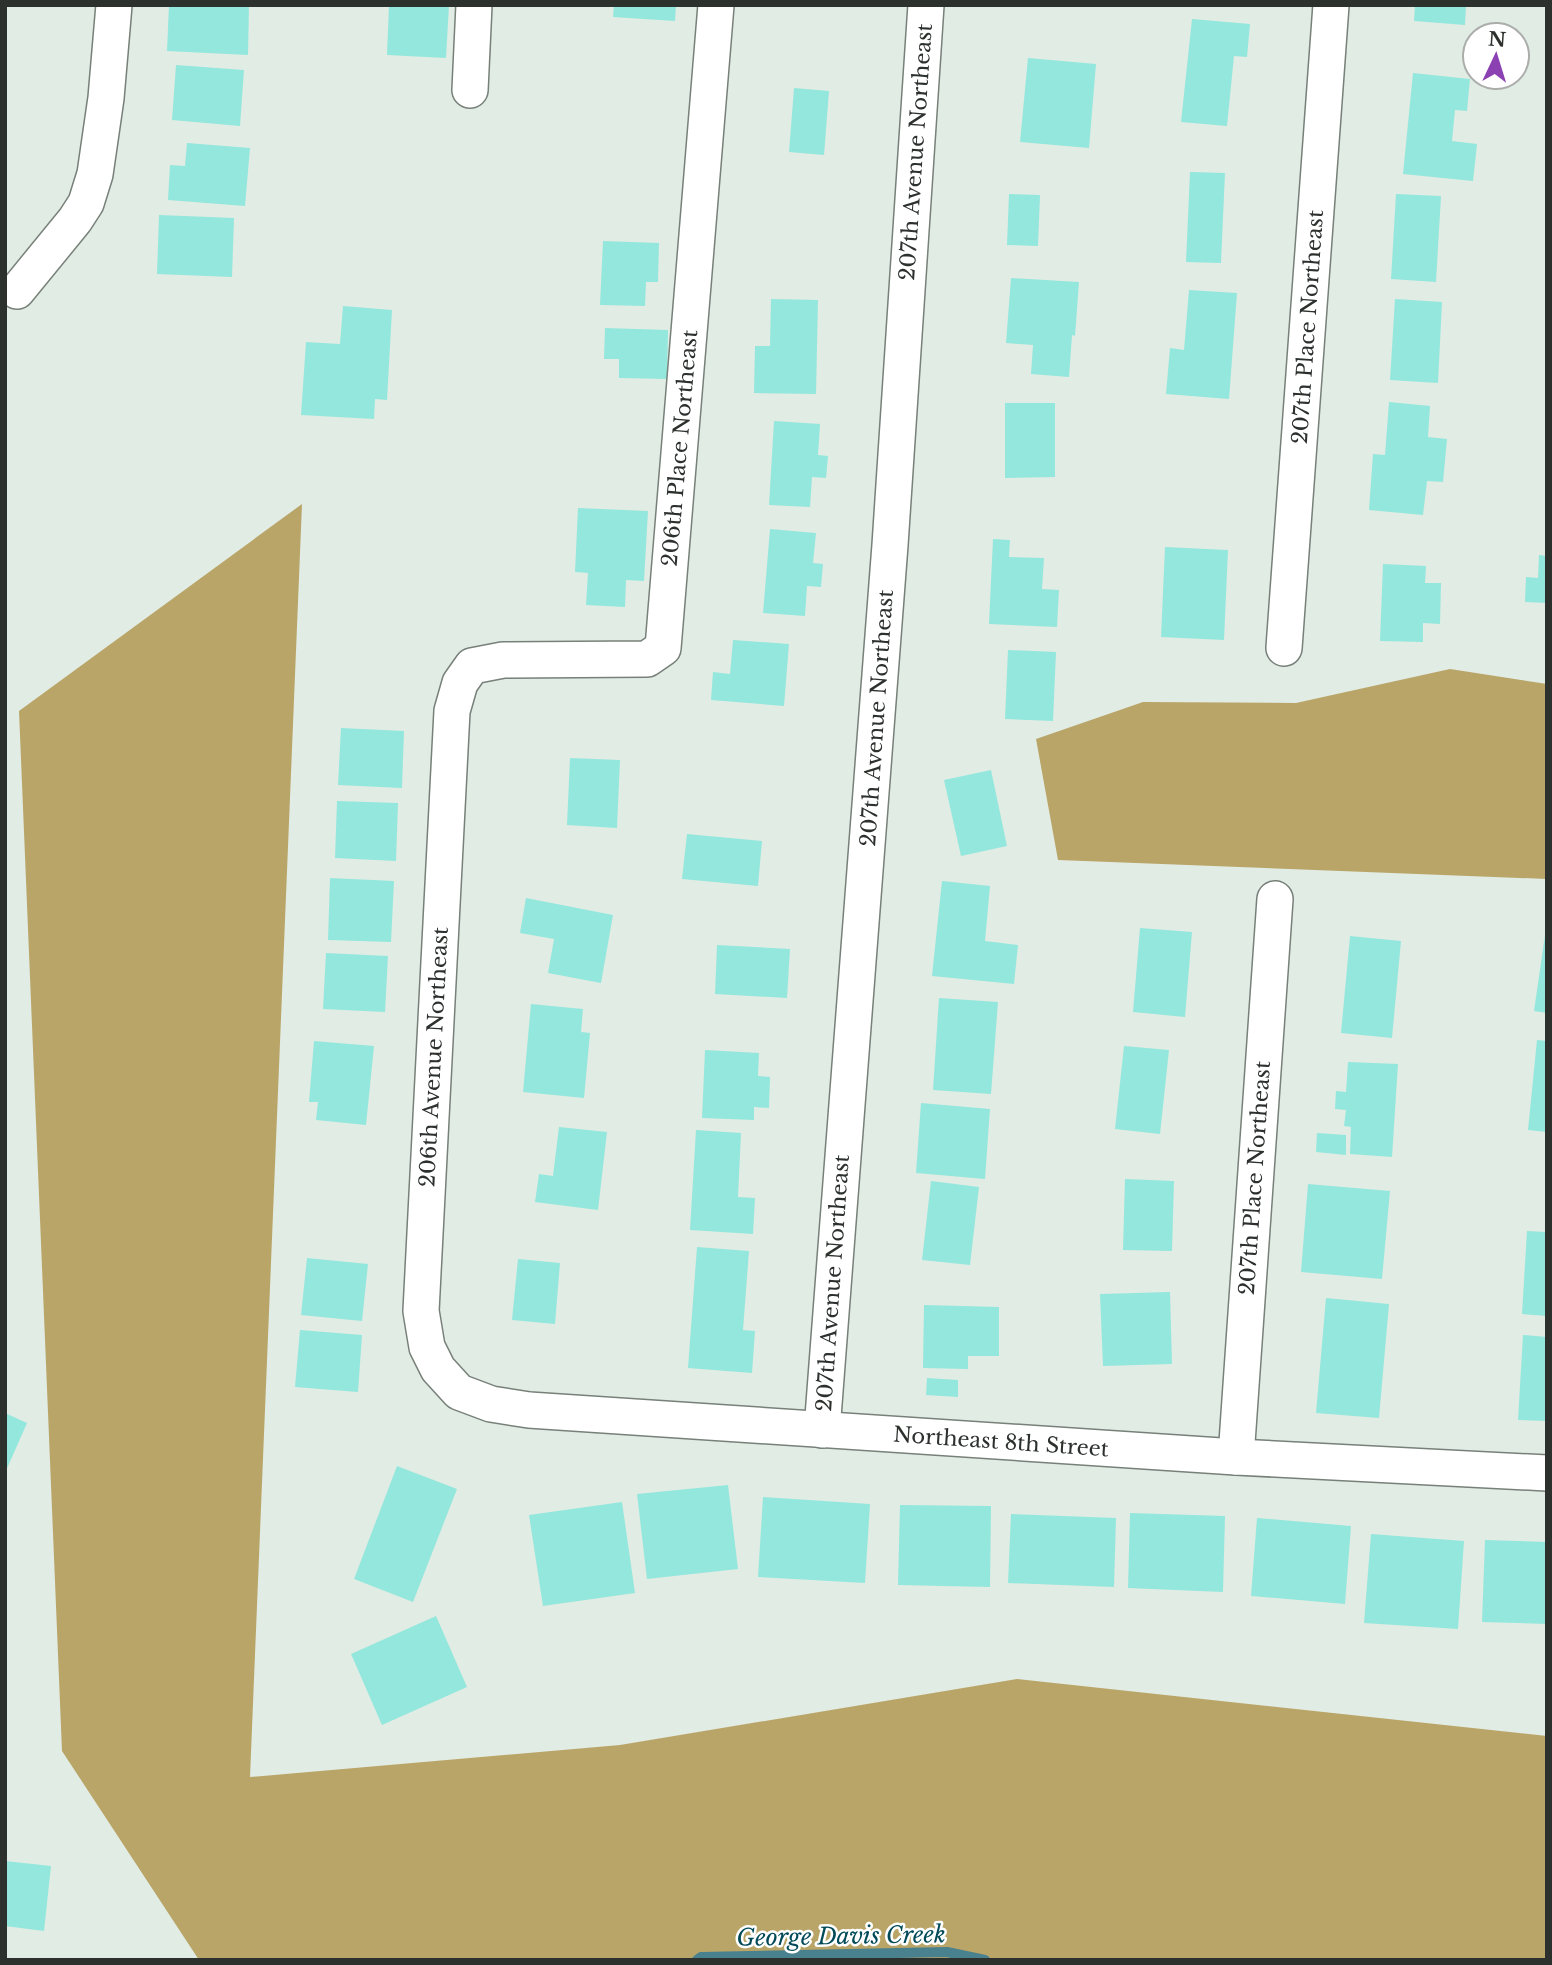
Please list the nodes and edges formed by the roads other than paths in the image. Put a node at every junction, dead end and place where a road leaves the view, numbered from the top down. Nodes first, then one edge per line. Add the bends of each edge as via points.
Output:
1 (114, 5) edge
2 (474, 5) edge
3 (716, 5) edge
4 (926, 5) edge
5 (1331, 5) edge
6 (470, 90) dead end
7 (17, 291) dead end
8 (1284, 648) dead end
9 (452, 711) joint
10 (1275, 899) dead end
11 (459, 1392) joint
12 (822, 1430) junction
13 (1236, 1457) junction
14 (1547, 1473) edge

1 - 7 street via 106,98 86,203
2 - 6 street
3 - 9 street, 206th Place Northeast via 663,648 647,659 503,660 472,666 460,683
4 - 12 street, 207th Avenue Northeast
5 - 8 street, 207th Place Northeast
9 - 11 street, 206th Avenue Northeast via 421,1311 427,1348
10 - 13 street, 207th Place Northeast
11 - 12 street, Northeast 8th Street via 491,1404 529,1410
12 - 13 street, Northeast 8th Street
13 - 14 street, Northeast 8th Street

